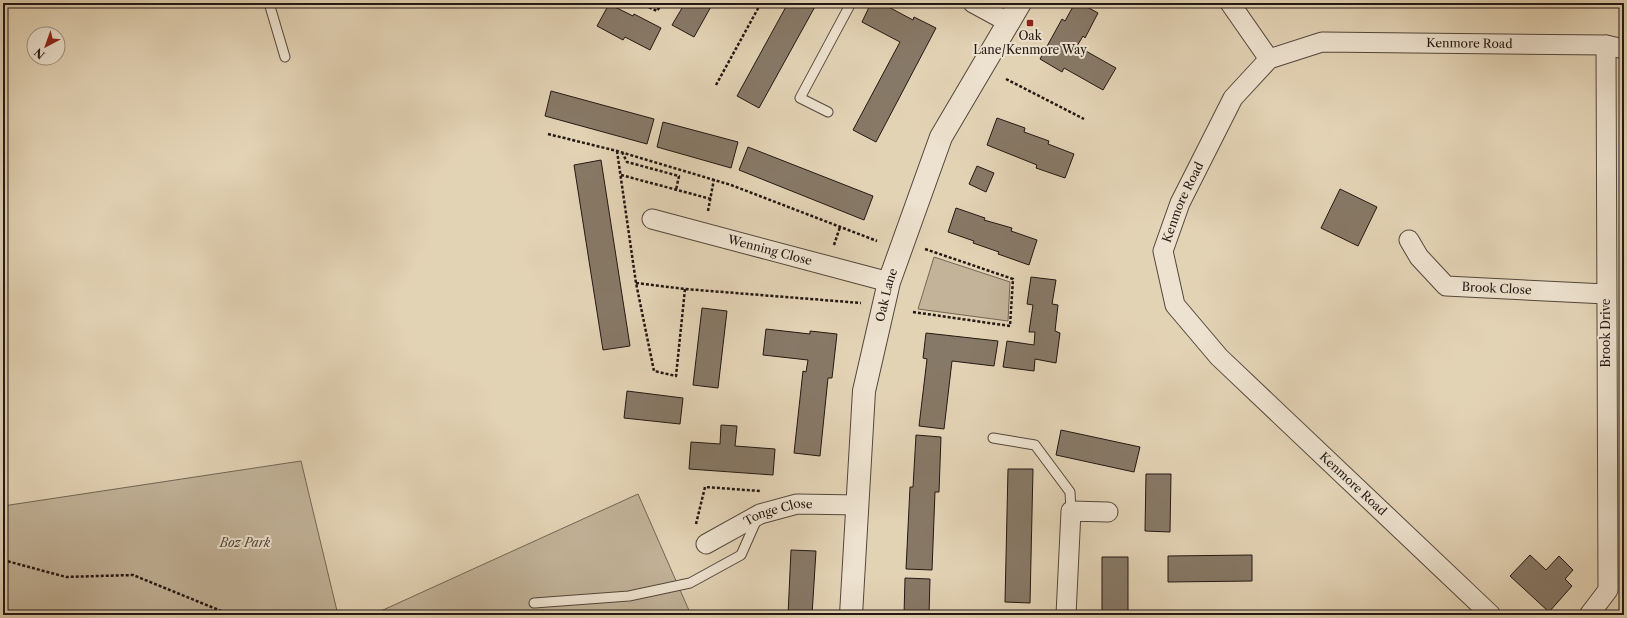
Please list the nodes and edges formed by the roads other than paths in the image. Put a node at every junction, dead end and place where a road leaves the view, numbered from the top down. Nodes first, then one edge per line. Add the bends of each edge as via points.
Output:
1 (269, 3) edge
2 (851, 3) edge
3 (973, 3) edge
4 (1020, 3) edge
5 (1230, 3) edge
6 (1008, 22) junction
7 (1615, 47) edge
8 (285, 57) dead end
9 (1269, 59) junction
10 (828, 112) dead end
11 (652, 219) dead end
12 (1409, 240) dead end
13 (889, 282) junction
14 (1606, 294) junction
15 (993, 438) dead end
16 (858, 505) junction
17 (1071, 511) junction
18 (1108, 512) dead end
19 (760, 514) junction
20 (706, 544) road end
21 (534, 603) dead end
22 (851, 615) edge
23 (1066, 615) edge
24 (1491, 615) edge
25 (1589, 615) edge

1 - 8 lane
2 - 10 lane via 800,98
3 - 6 street
4 - 6 street, Oak Lane
5 - 9 street
6 - 13 street, Oak Lane via 941,137
7 - 9 street, Kenmore Road via 1322,42
7 - 14 street, Brook Drive
9 - 24 street, Kenmore Road via 1233,98 1180,203 1164,251 1175,305 1219,357
11 - 13 street, Wenning Close
12 - 14 street, Brook Close via 1419,257 1446,286
13 - 16 street, Oak Lane via 864,391
14 - 25 street, Brook Drive via 1608,590
15 - 17 lane via 1035,445 1070,492
16 - 19 street, Tonge Close via 797,504
16 - 22 street, Oak Lane
17 - 18 street
17 - 23 street
19 - 20 street, Tonge Close
19 - 21 lane via 740,555 690,582 629,596

